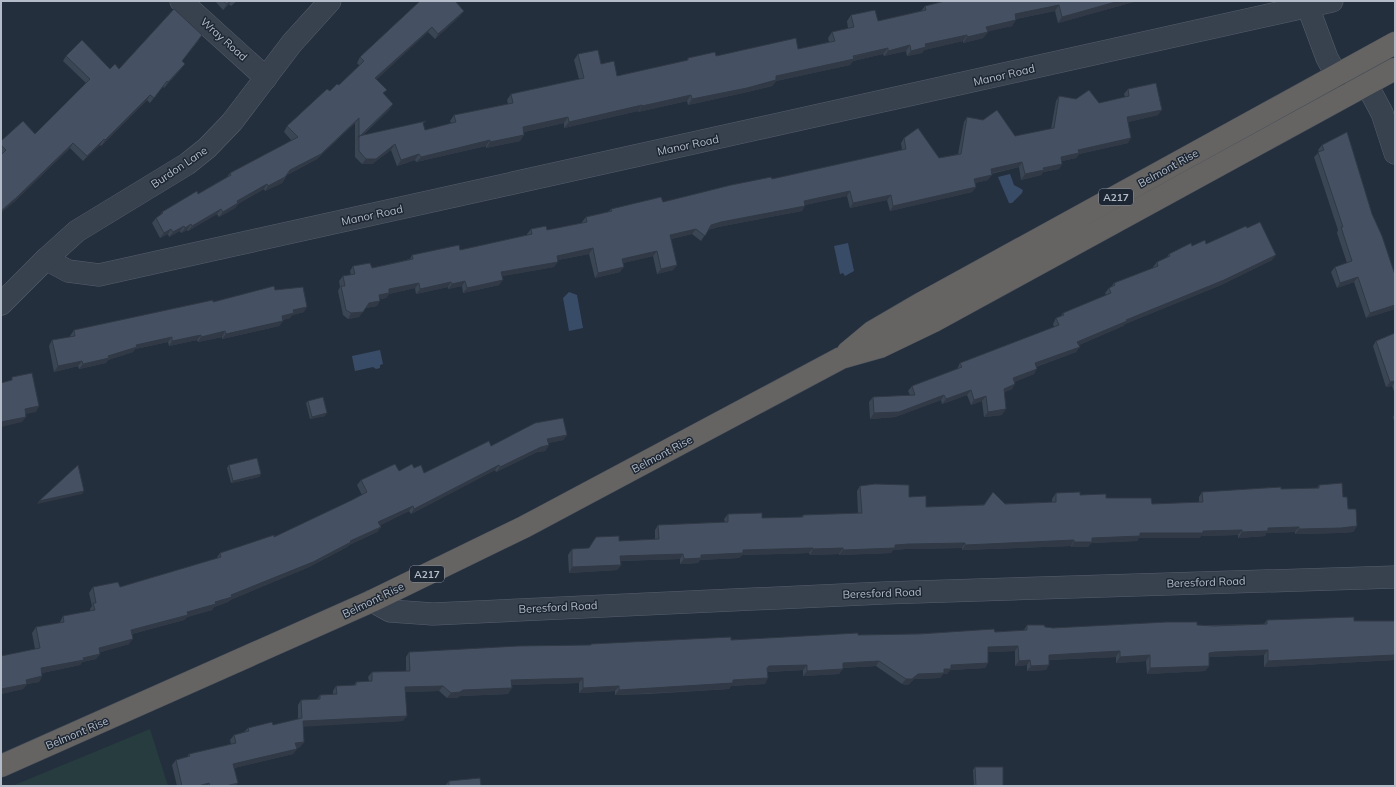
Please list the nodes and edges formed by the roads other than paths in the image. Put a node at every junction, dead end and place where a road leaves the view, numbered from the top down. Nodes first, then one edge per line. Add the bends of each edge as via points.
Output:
1 (181, 1) edge
2 (330, 1) edge
3 (1332, 1) edge
4 (1308, 8) junction
5 (1395, 43) edge
6 (1395, 69) edge
7 (1337, 76) junction
8 (266, 78) junction
9 (1367, 86) junction
10 (1395, 153) edge
11 (46, 259) junction
12 (1, 304) edge
13 (841, 358) junction
14 (1395, 577) edge
15 (372, 601) junction
16 (1, 766) edge

1 - 8 street, Wray Road
2 - 8 street, Burdon Lane via 292,43
3 - 4 street, Manor Road
4 - 7 street via 1327,58
4 - 11 street, Manor Road via 99,275 68,271
5 - 7 highway, Belmont Rise / A217
6 - 9 highway, Belmont Rise / A217
7 - 13 highway, Belmont Rise / A217 via 920,304 872,332
8 - 11 street, Burdon Lane via 232,122 207,148 187,164 76,231
9 - 10 street via 1382,113
9 - 13 highway, Belmont Rise / A217 via 934,321 880,347
11 - 12 street, Burdon Lane
13 - 15 highway, Belmont Rise / A217 via 538,520
14 - 15 street, Beresford Road via 884,593 433,614 390,611
15 - 16 highway, Belmont Rise / A217

